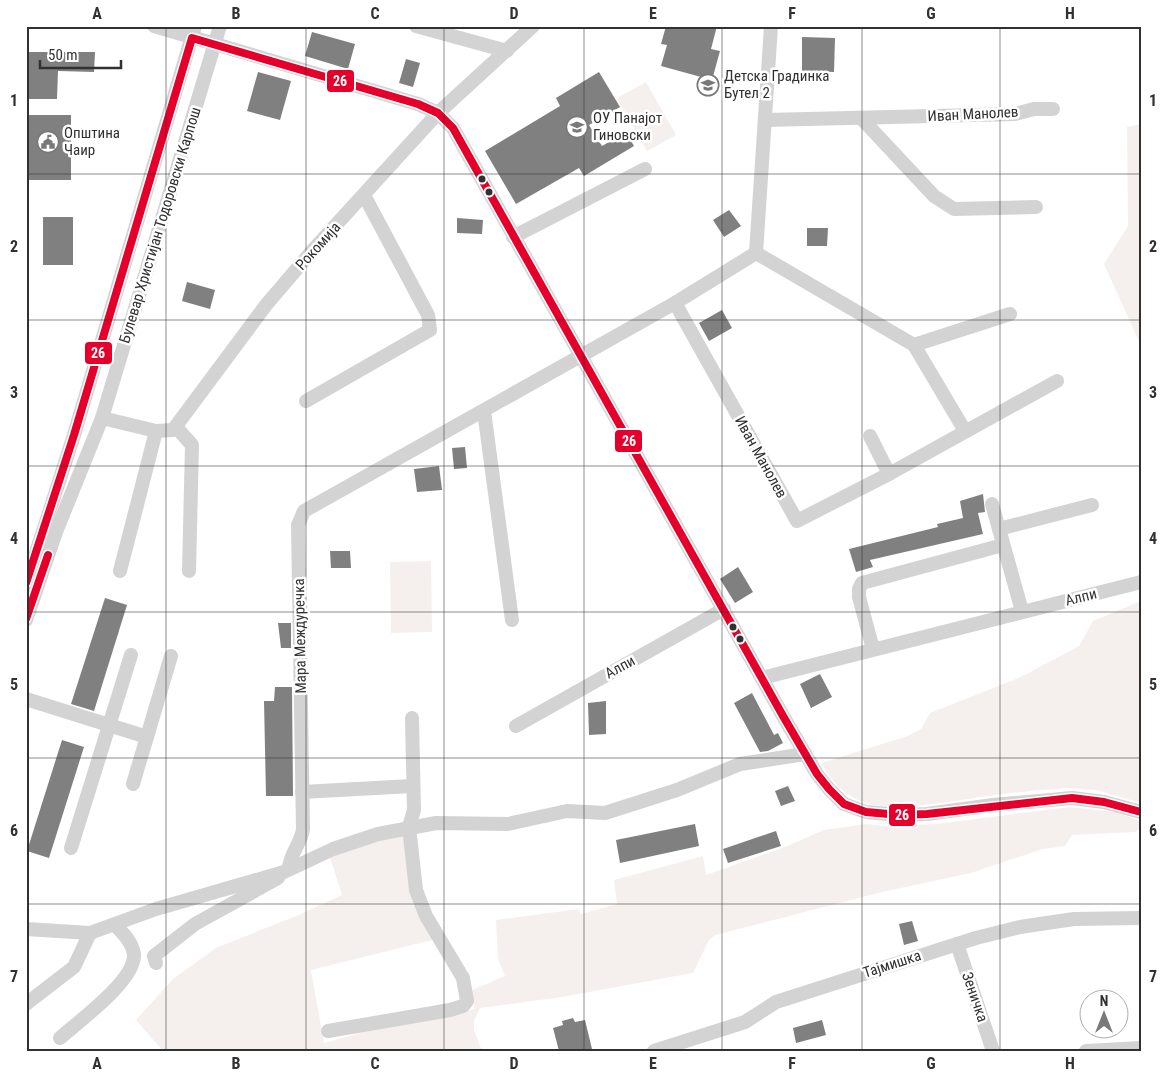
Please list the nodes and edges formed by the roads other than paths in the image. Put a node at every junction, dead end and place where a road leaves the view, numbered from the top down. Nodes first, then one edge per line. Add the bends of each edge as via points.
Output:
1 (154, 26) edge
2 (220, 26) edge
3 (416, 26) edge
4 (533, 26) edge
5 (771, 26) edge
6 (193, 32) edge
7 (215, 45) junction
8 (507, 51) junction
9 (1053, 109) dead end
10 (438, 113) junction
11 (862, 119) junction
12 (765, 120) junction
13 (645, 169) dead end
14 (364, 194) junction
15 (1036, 207) dead end
16 (513, 237) junction
17 (756, 253) junction
18 (675, 303) junction
19 (1010, 314) dead end
20 (914, 345) junction
21 (582, 355) junction
22 (1057, 381) dead end
23 (306, 401) dead end
24 (484, 411) junction
25 (102, 418) junction
26 (176, 427) junction
27 (156, 431) junction
28 (965, 431) junction
29 (870, 436) dead end
30 (889, 474) junction
31 (992, 504) dead end
32 (1092, 505) dead end
33 (999, 530) junction
34 (1003, 544) junction
35 (120, 571) dead end
36 (189, 571) dead end
37 (1141, 582) edge
38 (26, 584) edge
39 (724, 609) junction
40 (1022, 611) junction
41 (26, 620) edge
42 (512, 620) dead end
43 (873, 649) junction
44 (131, 655) dead end
45 (171, 656) dead end
46 (762, 678) junction
47 (26, 699) edge
48 (412, 718) dead end
49 (110, 725) junction
50 (516, 726) dead end
51 (147, 737) junction
52 (805, 754) junction
53 (133, 784) dead end
54 (412, 786) junction
55 (302, 792) junction
56 (1141, 812) edge
57 (409, 827) junction
58 (71, 848) dead end
59 (286, 871) junction
60 (1141, 918) edge
61 (115, 925) junction
62 (26, 929) edge
63 (90, 933) junction
64 (957, 944) junction
65 (156, 963) dead end
66 (26, 1004) edge
67 (328, 1031) dead end
68 (60, 1038) dead end
69 (1141, 1048) edge
70 (654, 1051) edge
71 (993, 1051) edge
72 (1086, 1051) edge

1 - 6 street
2 - 7 street, Булевар Христијан Тодоровски Карпош
3 - 8 street
4 - 8 street, Рокомија
5 - 12 street
6 - 7 street
6 - 38 street, Булевар Христијан Тодоровски Карпош via 76,428
7 - 10 street via 418,104
7 - 25 street, Булевар Христијан Тодоровски Карпош
8 - 10 street, Рокомија
9 - 11 street, Иван Манолев via 1015,114
10 - 14 street, Рокомија
10 - 16 street via 453,128
11 - 12 street, Иван Манолев
11 - 15 street via 934,196 954,209
12 - 17 street
13 - 16 street
14 - 23 street via 428,315 430,330
14 - 26 street, Рокомија via 266,305
16 - 21 street
17 - 18 street
17 - 20 street
18 - 21 street
18 - 30 street, Иван Манолев via 797,521
19 - 20 street
20 - 28 street
21 - 24 street, Мара Междуречка
21 - 39 street
22 - 28 street, Иван Манолев
24 - 42 street
24 - 55 street, Мара Междуречка via 307,508 300,515
25 - 27 street
25 - 41 street, Булевар Христијан Тодоровски Карпош via 56,532
26 - 27 street via 170,431
26 - 36 street via 192,445
27 - 35 street
28 - 30 street, Иван Манолев
29 - 30 street
31 - 33 street
32 - 33 street
33 - 34 street
34 - 40 street
34 - 43 street via 862,583 859,597
37 - 40 street, Алпи
39 - 46 street
39 - 50 street, Алпи
40 - 43 street, Алпи
43 - 46 street, Алпи
44 - 49 street
45 - 51 street
46 - 52 street
47 - 49 street
48 - 54 street
49 - 51 street
49 - 58 street
51 - 53 street
52 - 56 street via 837,798 866,812 927,814 1072,798
52 - 57 street via 740,764 677,790 605,813 567,811 508,824 436,823
54 - 55 street
54 - 57 street via 414,810
55 - 59 street via 302,836
57 - 59 street via 346,844
57 - 67 street via 418,900 463,978 467,1001 463,1006 450,1010
59 - 61 street
59 - 65 street via 272,883 175,938 154,956
60 - 64 street, Тајмишка via 1065,920 1020,926
61 - 63 street
61 - 68 street via 132,948 133,961 129,973
62 - 63 street
63 - 66 street via 74,967
64 - 70 street, Тајмишка via 776,1002 745,1022
64 - 71 street, Зеничка
69 - 72 street

